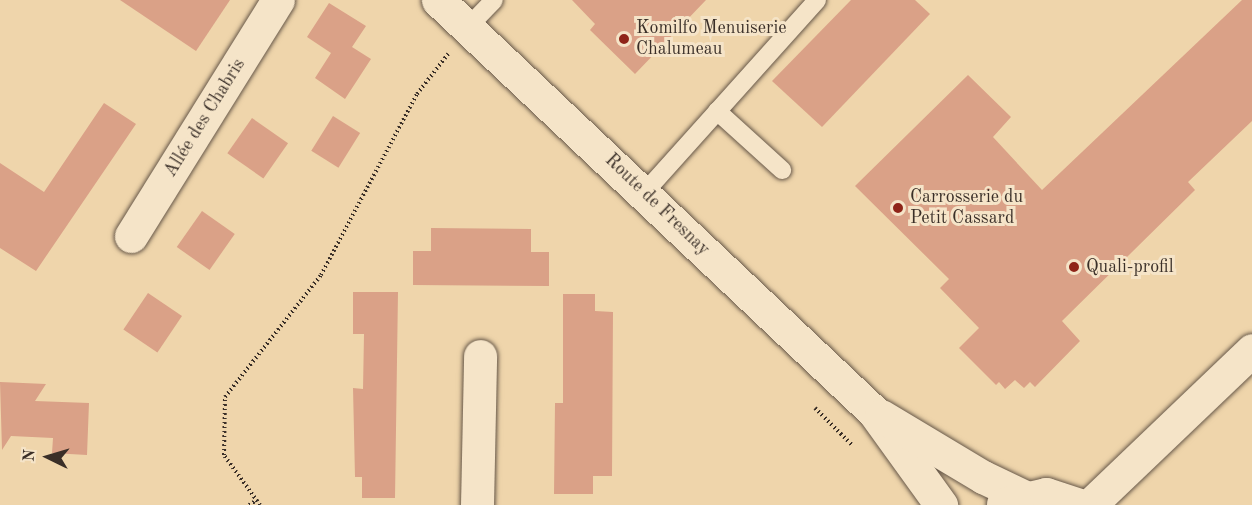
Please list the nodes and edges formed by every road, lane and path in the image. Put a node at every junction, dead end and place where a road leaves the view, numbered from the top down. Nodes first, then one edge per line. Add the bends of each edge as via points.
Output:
1 (278, 0) edge
2 (438, 0) edge
3 (494, 0) edge
4 (817, 0) edge
5 (468, 27) junction
6 (717, 111) junction
7 (782, 170) dead end
8 (644, 193) junction
9 (131, 236) dead end
10 (1252, 351) edge
11 (480, 356) dead end
12 (874, 412) junction
13 (257, 500) junction
14 (1012, 500) edge
15 (249, 505) edge
16 (260, 505) edge
17 (477, 505) edge
18 (940, 505) edge
19 (1080, 505) edge
20 (1090, 505) edge

1 - 9 street, Allée des Chabris
2 - 5 street, Route de Fresnay
3 - 5 lane
4 - 6 lane
5 - 8 street, Route de Fresnay
5 - 13 path via 417,94 321,275 225,397 224,455
6 - 7 lane
6 - 8 lane
8 - 12 street, Route de Fresnay
10 - 20 street
11 - 17 street
12 - 14 street, Route de Fresnay via 983,477
12 - 18 street, Route de Fresnay
13 - 15 path
13 - 16 path
14 - 19 street via 1046,494

